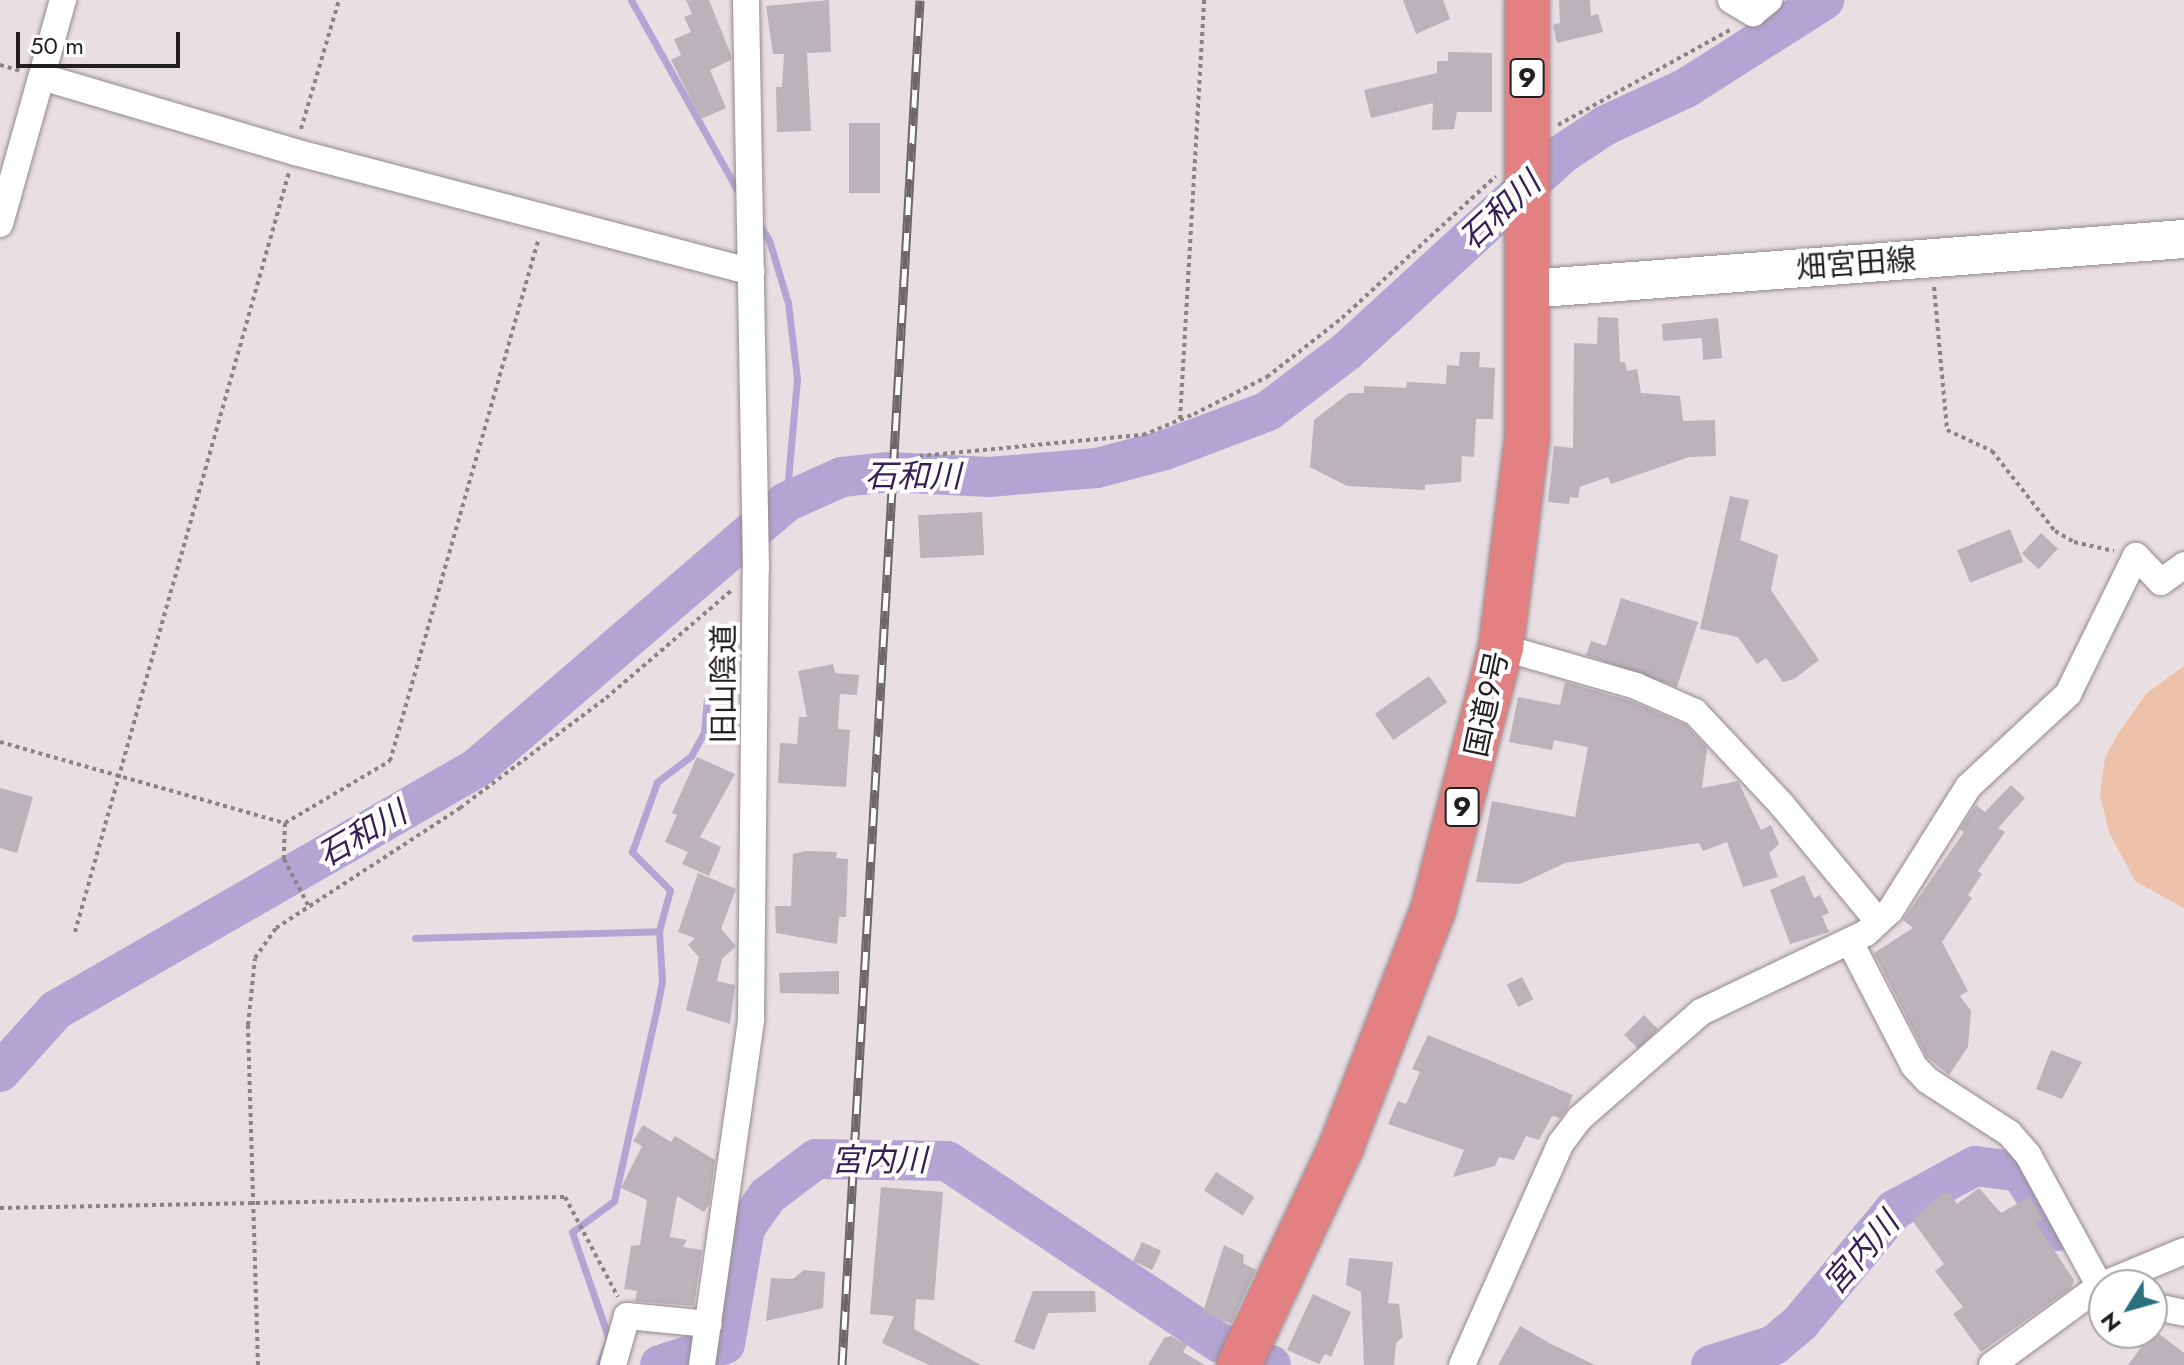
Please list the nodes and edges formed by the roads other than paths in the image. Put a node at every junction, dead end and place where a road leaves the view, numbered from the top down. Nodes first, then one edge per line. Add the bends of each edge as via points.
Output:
1 (63, 0) edge
2 (746, 0) edge
3 (1527, 0) edge
4 (42, 77) junction
5 (0, 224) edge
6 (2184, 239) edge
7 (752, 272) junction
8 (1528, 289) junction
9 (2184, 565) edge
10 (1501, 647) junction
11 (1878, 921) junction
12 (1851, 944) junction
13 (2184, 1251) edge
14 (2090, 1269) edge
15 (2146, 1269) edge
16 (2088, 1300) edge
17 (709, 1324) junction
18 (613, 1365) edge
19 (702, 1365) edge
20 (1239, 1365) edge
21 (1462, 1365) edge
22 (1992, 1365) edge

1 - 4 street
2 - 7 street, 旧山陰道
3 - 8 highway, 国道9号 / 9
4 - 5 street
4 - 7 street via 295,152
6 - 8 main road, 畑宮田線
7 - 17 street, 旧山陰道 via 751,494 756,562 751,1019
8 - 10 highway, 国道9号 / 9 via 1527,437
9 - 11 street via 2161,582 2136,556 2068,694 1968,787 1922,865
10 - 11 street via 1636,686 1695,712 1782,805
10 - 20 highway, 国道9号 / 9 via 1433,910 1341,1147
11 - 12 street
12 - 14 street via 1914,1066 2009,1133 2028,1155
12 - 21 street via 1701,1012 1580,1118 1561,1143
13 - 15 street
16 - 22 street
17 - 18 street via 627,1316
17 - 19 street, 旧山陰道

